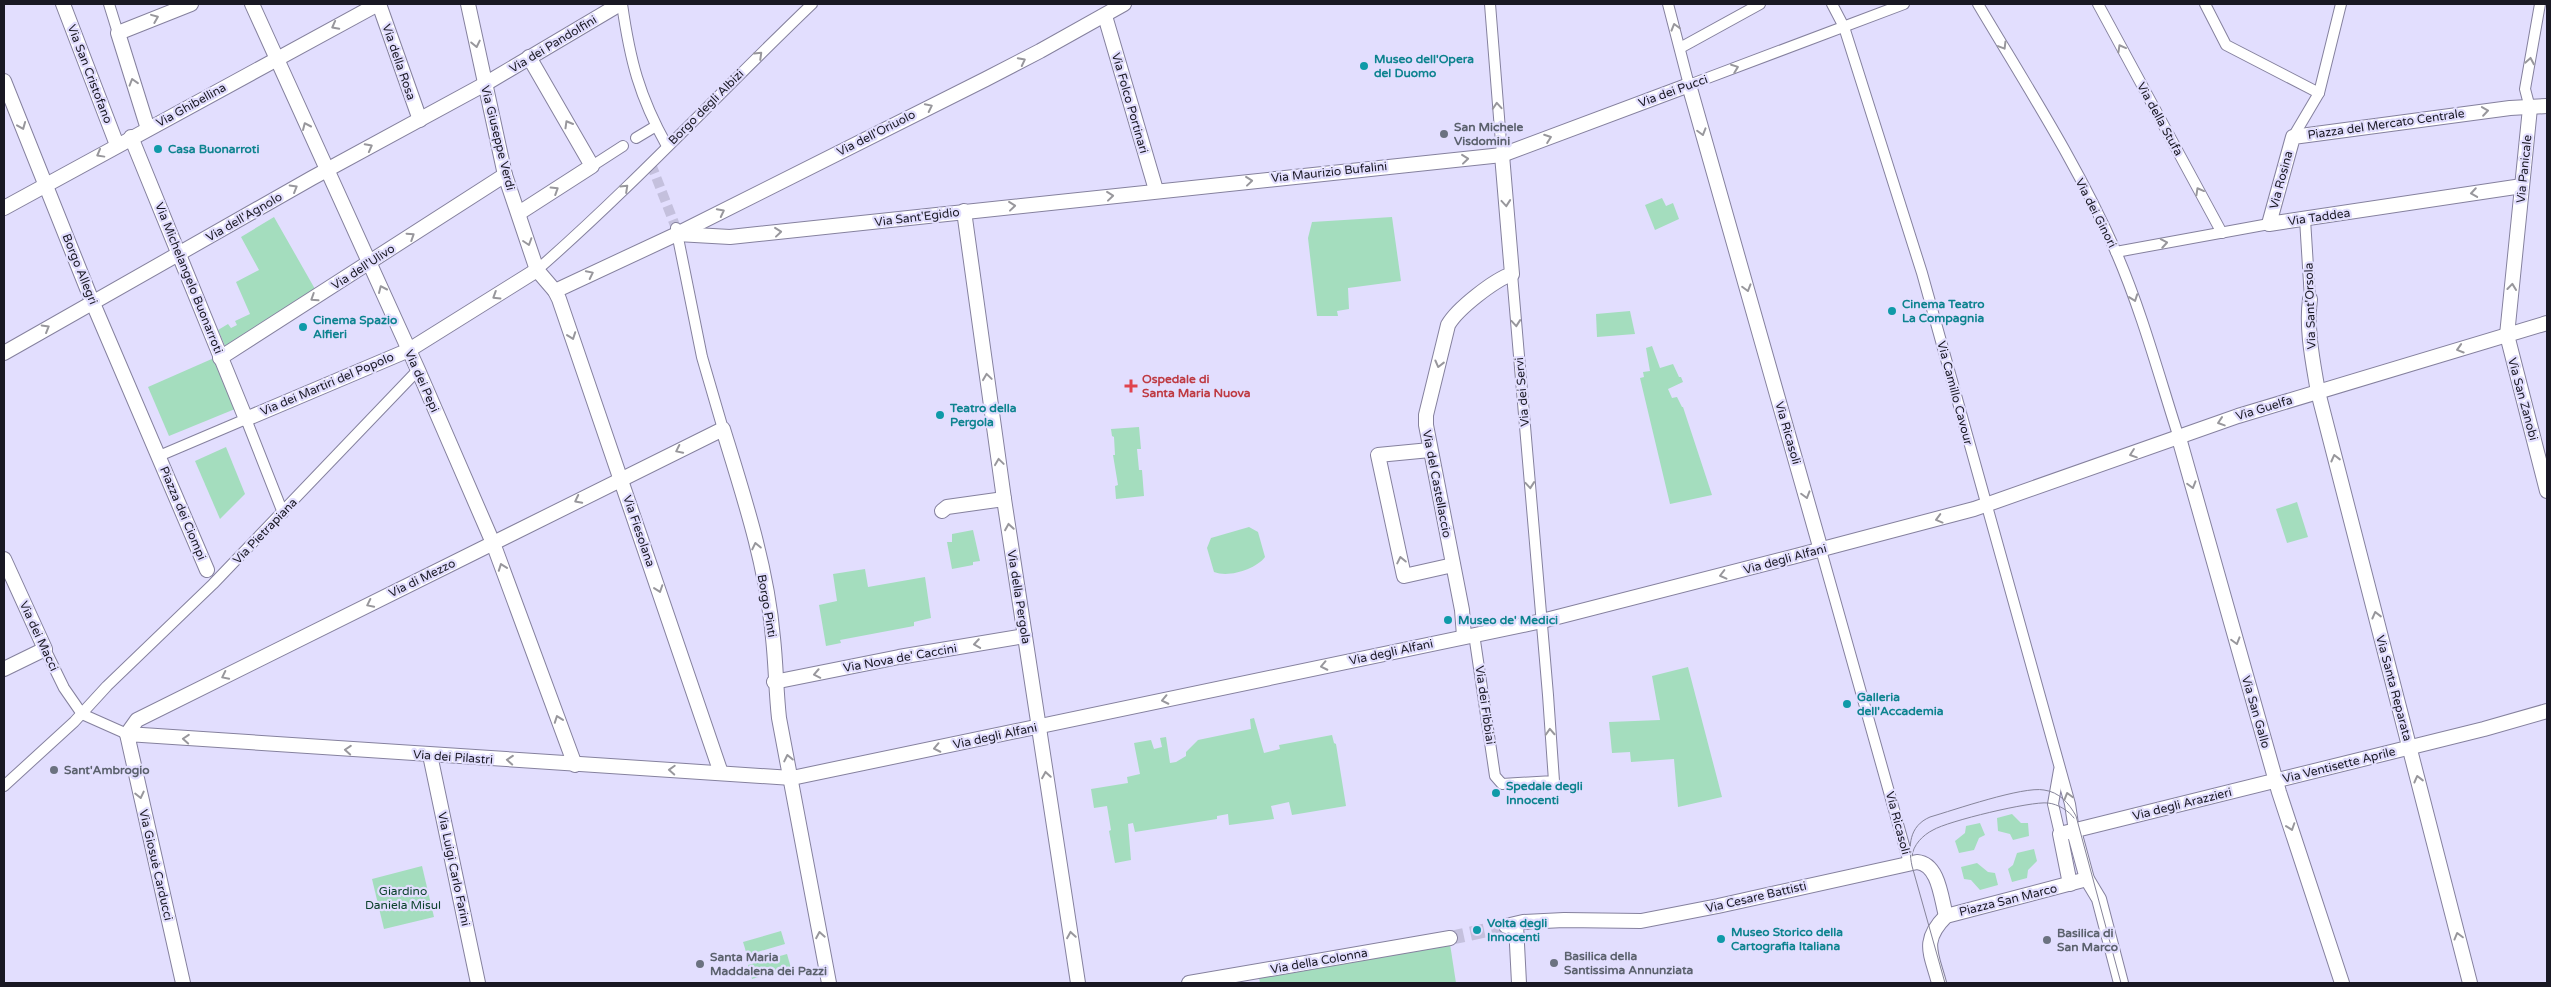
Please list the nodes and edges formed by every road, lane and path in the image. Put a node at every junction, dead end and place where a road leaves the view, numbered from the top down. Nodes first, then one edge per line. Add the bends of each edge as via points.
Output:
1 (63, 4) edge
2 (109, 4) edge
3 (191, 4) edge
4 (252, 4) edge
5 (379, 4) edge
6 (468, 4) edge
7 (621, 4) edge
8 (812, 4) edge
9 (1124, 4) edge
10 (1490, 4) edge
11 (1668, 4) edge
12 (1760, 4) edge
13 (1832, 4) edge
14 (1904, 4) edge
15 (1978, 4) edge
16 (2098, 4) edge
17 (2204, 4) edge
18 (2340, 4) edge
19 (2540, 4) edge
20 (1105, 16) junction
21 (1844, 27) junction
22 (118, 33) junction
23 (1680, 48) junction
24 (529, 57) junction
25 (276, 58) junction
26 (4, 81) edge
27 (485, 84) junction
28 (1689, 85) junction
29 (2319, 93) junction
30 (2547, 106) edge
31 (2530, 108) junction
32 (420, 120) junction
33 (656, 126) junction
34 (148, 129) junction
35 (131, 137) junction
36 (2293, 137) junction
37 (636, 138) dead end
38 (117, 145) junction
39 (623, 146) dead end
40 (667, 146) junction
41 (1502, 155) junction
42 (592, 166) junction
43 (326, 170) junction
44 (505, 176) junction
45 (46, 185) junction
46 (2522, 186) junction
47 (1156, 190) junction
48 (4, 208) edge
49 (964, 211) junction
50 (518, 213) junction
51 (2305, 219) junction
52 (2269, 224) junction
53 (677, 231) junction
54 (2222, 233) junction
55 (2116, 252) junction
56 (179, 254) junction
57 (370, 262) junction
58 (537, 270) junction
59 (1512, 274) junction
60 (555, 291) junction
61 (2310, 299) joint
62 (92, 301) junction
63 (2547, 323) edge
64 (2507, 335) junction
65 (409, 350) junction
66 (4, 353) edge
67 (220, 358) junction
68 (418, 370) junction
69 (2318, 392) junction
70 (246, 419) junction
71 (723, 429) junction
72 (2179, 438) junction
73 (1430, 450) junction
74 (159, 456) junction
75 (622, 478) junction
76 (2547, 491) edge
77 (1004, 499) junction
78 (1986, 506) junction
79 (942, 511) dead end
80 (282, 513) junction
81 (493, 543) junction
82 (1821, 550) junction
83 (4, 559) edge
84 (1453, 565) junction
85 (207, 570) joint
86 (213, 584) junction
87 (1542, 621) junction
88 (1469, 635) junction
89 (1025, 636) junction
90 (45, 649) junction
91 (4, 669) edge
92 (774, 682) junction
93 (2547, 711) edge
94 (78, 716) junction
95 (1038, 727) junction
96 (128, 741) junction
97 (2410, 747) junction
98 (430, 755) junction
99 (2058, 762) junction
100 (576, 765) junction
101 (721, 773) junction
102 (1495, 776) joint
103 (792, 778) junction
104 (2276, 781) junction
105 (4, 786) edge
106 (2074, 831) junction
107 (1907, 863) junction
108 (2088, 879) junction
109 (2070, 884) junction
110 (1946, 916) junction
111 (1450, 938) tunnel mouth
112 (183, 983) edge
113 (478, 983) edge
114 (829, 983) edge
115 (1078, 983) edge
116 (1189, 983) edge
117 (1519, 983) edge
118 (1939, 983) edge
119 (2121, 983) edge
120 (2342, 983) edge
121 (2470, 983) edge

1 - 38 street, Via San Cristofano
2 - 22 street
22 -> 3 street
4 - 25 street, Via dei Pepi
5 -> 25 street, Via Ghibellina
5 - 32 street, Via della Rosa
6 -> 27 street, Via Giuseppe Verdi
7 - 24 street, Via dei Pandolfini
7 - 33 street via 631,61
40 -> 8 street, Borgo degli Albizi
9 - 20 street, Via dell'Oriuolo
41 -> 10 street, Via dei Servi
23 -> 11 street, Via Ricasoli
12 - 23 street
13 - 21 street, Via Camillo Cavour
14 - 21 street, Via dei Pucci
15 -> 55 street, Via dei Ginori via 2057,137
54 -> 16 street, Via della Stufa
17 - 29 street via 2226,45
18 - 29 street, Piazza del Mercato Centrale
31 -> 19 street, Via Panicale via 2525,90
20 - 47 street, Via Folco Portinari
53 -> 20 street, Via dell'Oriuolo
28 -> 21 street, Via dei Pucci
21 - 78 street, Via Camillo Cavour via 1922,273
34 -> 22 street
23 - 28 street, Via Ricasoli
24 - 27 street, Via dei Pandolfini
42 -> 24 street
25 - 34 street, Via Ghibellina
43 -> 25 street, Via dei Pepi
26 -> 45 street, Borgo Allegri
27 - 32 street, Via dell'Agnolo
27 - 44 street, Via Giuseppe Verdi
41 -> 28 street, Via dei Pucci
28 -> 82 street, Via Ricasoli
29 - 36 street, Piazza del Mercato Centrale
30 - 31 street, Piazza del Mercato Centrale
36 -> 31 street, Piazza del Mercato Centrale
31 - 46 street, Via Panicale
43 -> 32 street, Via dell'Agnolo
33 - 37 street
33 - 40 street
34 - 35 street, Via Ghibellina
35 - 38 street, Via Ghibellina
35 - 56 street, Via Michelangelo Buonarroti
36 - 52 street, Via Rosina
38 -> 45 street, Via Ghibellina
39 - 42 street
58 -> 40 street, Borgo degli Albizi
47 -> 41 street, Via Maurizio Bufalini
41 -> 59 street, Via dei Servi
50 -> 42 street
56 -> 43 street, Via dell'Agnolo
43 - 57 street, Via dei Pepi
44 - 50 street, Via Giuseppe Verdi
57 -> 44 street, Via dell'Ulivo
45 - 48 street, Via Ghibellina
45 - 62 street, Borgo Allegri
46 -> 51 street, Via Taddea
64 -> 46 street, Via Panicale
49 -> 47 street, Via Sant'Egidio
53 -> 49 street, Via Sant'Egidio via 730,237
77 -> 49 street, Via della Pergola
50 -> 58 street, Via Giuseppe Verdi
51 - 52 street, Via Taddea
51 - 61 street, Via Sant'Orsola
52 - 54 street, Via Taddea
60 -> 53 street, Via dell'Oriuolo
53 - 71 street, Borgo Pinti via 702,357
55 -> 54 street, Via Taddea
55 -> 72 street, Via dei Ginori via 2136,303
56 - 62 street, Via dell'Agnolo
56 - 67 street, Via Michelangelo Buonarroti
65 -> 57 street, Via dei Pepi
57 -> 67 street, Via dell'Ulivo
58 - 60 street
58 -> 65 street
59 -> 73 street, Via del Castellaccio via 1494,283 1452,317 1448,325 1426,415
59 -> 87 street, Via dei Servi
60 -> 75 street, Via Fiesolana
61 - 69 street, Via Sant'Orsola via 2311,348
66 -> 62 street, Via dell'Agnolo
62 - 74 street, Borgo Allegri
63 - 64 street, Via Guelfa
64 -> 69 street, Via Guelfa
64 - 76 street, Via San Zanobi
65 - 68 street, Via dei Pepi
65 - 70 street, Via dei Martiri del Popolo
67 - 70 street, Via Michelangelo Buonarroti
68 - 80 street, Via Pietrapiana
68 - 81 street, Via dei Pepi
69 -> 72 street, Via Guelfa
97 -> 69 street, Via Santa Reparata
70 - 74 street, Piazza dei Ciompi
70 - 80 street
71 -> 75 street, Via di Mezzo
92 -> 71 street, Borgo Pinti via 774,638 767,598 751,524
72 -> 78 street, Via Guelfa
72 -> 104 street, Via San Gallo
73 - 84 street, Via del Castellaccio
84 -> 73 street via 1404,576 1378,455
74 - 85 street, Piazza dei Ciompi
75 -> 81 street, Via di Mezzo
75 -> 101 street, Via Fiesolana
77 - 79 street via 947,507
89 -> 77 street, Via della Pergola
78 -> 82 street, Via degli Alfani
78 - 99 street, Via Camillo Cavour
80 - 86 street, Via Pietrapiana
81 -> 96 street, Via di Mezzo via 137,720
100 -> 81 street, Via dei Pepi
82 -> 87 street, Via degli Alfani
82 - 107 street, Via Ricasoli
83 - 90 street, Via dei Macci
84 - 88 street, Via del Castellaccio
85 - 86 street, Piazza dei Ciompi
86 - 94 street, Via Pietrapiana
87 - 88 street, Via degli Alfani
102 -> 87 street, Via dei Servi via 1502,784 1554,781
88 -> 95 street, Via degli Alfani
88 - 102 street, Via dei Fibbiai
89 -> 92 street, Via Nova de' Caccini
89 - 95 street, Via della Pergola
90 - 91 street
90 - 94 street, Via dei Macci
103 -> 92 street, Borgo Pinti
93 - 97 street, Via Ventisette Aprile
94 - 96 street
94 - 105 street, Via Pietrapiana
95 -> 103 street, Via degli Alfani
115 -> 95 street, Via della Pergola
98 -> 96 street, Via dei Pilastri
96 -> 112 street, Via Giosuè Carducci
97 - 104 street, Via Ventisette Aprile
121 -> 97 street, Via Santa Reparata
100 -> 98 street, Via dei Pilastri
98 - 113 street, Via Luigi Carlo Farini
106 -> 99 street, Piazza San Marco
99 - 106 street, Piazza San Marco via 2053,804
101 -> 100 street, Via dei Pilastri
101 - 103 street, Via dei Pilastri
114 -> 103 street, Borgo Pinti
104 - 106 street, Via degli Arazzieri
104 -> 120 street, Via San Gallo
106 - 108 street, Piazza San Marco
106 - 109 street, Piazza San Marco
107 - 110 street, Piazza San Marco via 1921,862 1932,870
107 - 117 street, Via Cesare Battisti via 1653,919 1511,925
108 - 109 street, Piazza San Marco
108 - 119 street, Piazza San Marco via 2097,894
109 - 110 street, Piazza San Marco
110 - 118 street, Piazza San Marco via 1932,931 1930,948
111 - 116 street, Via della Colonna

